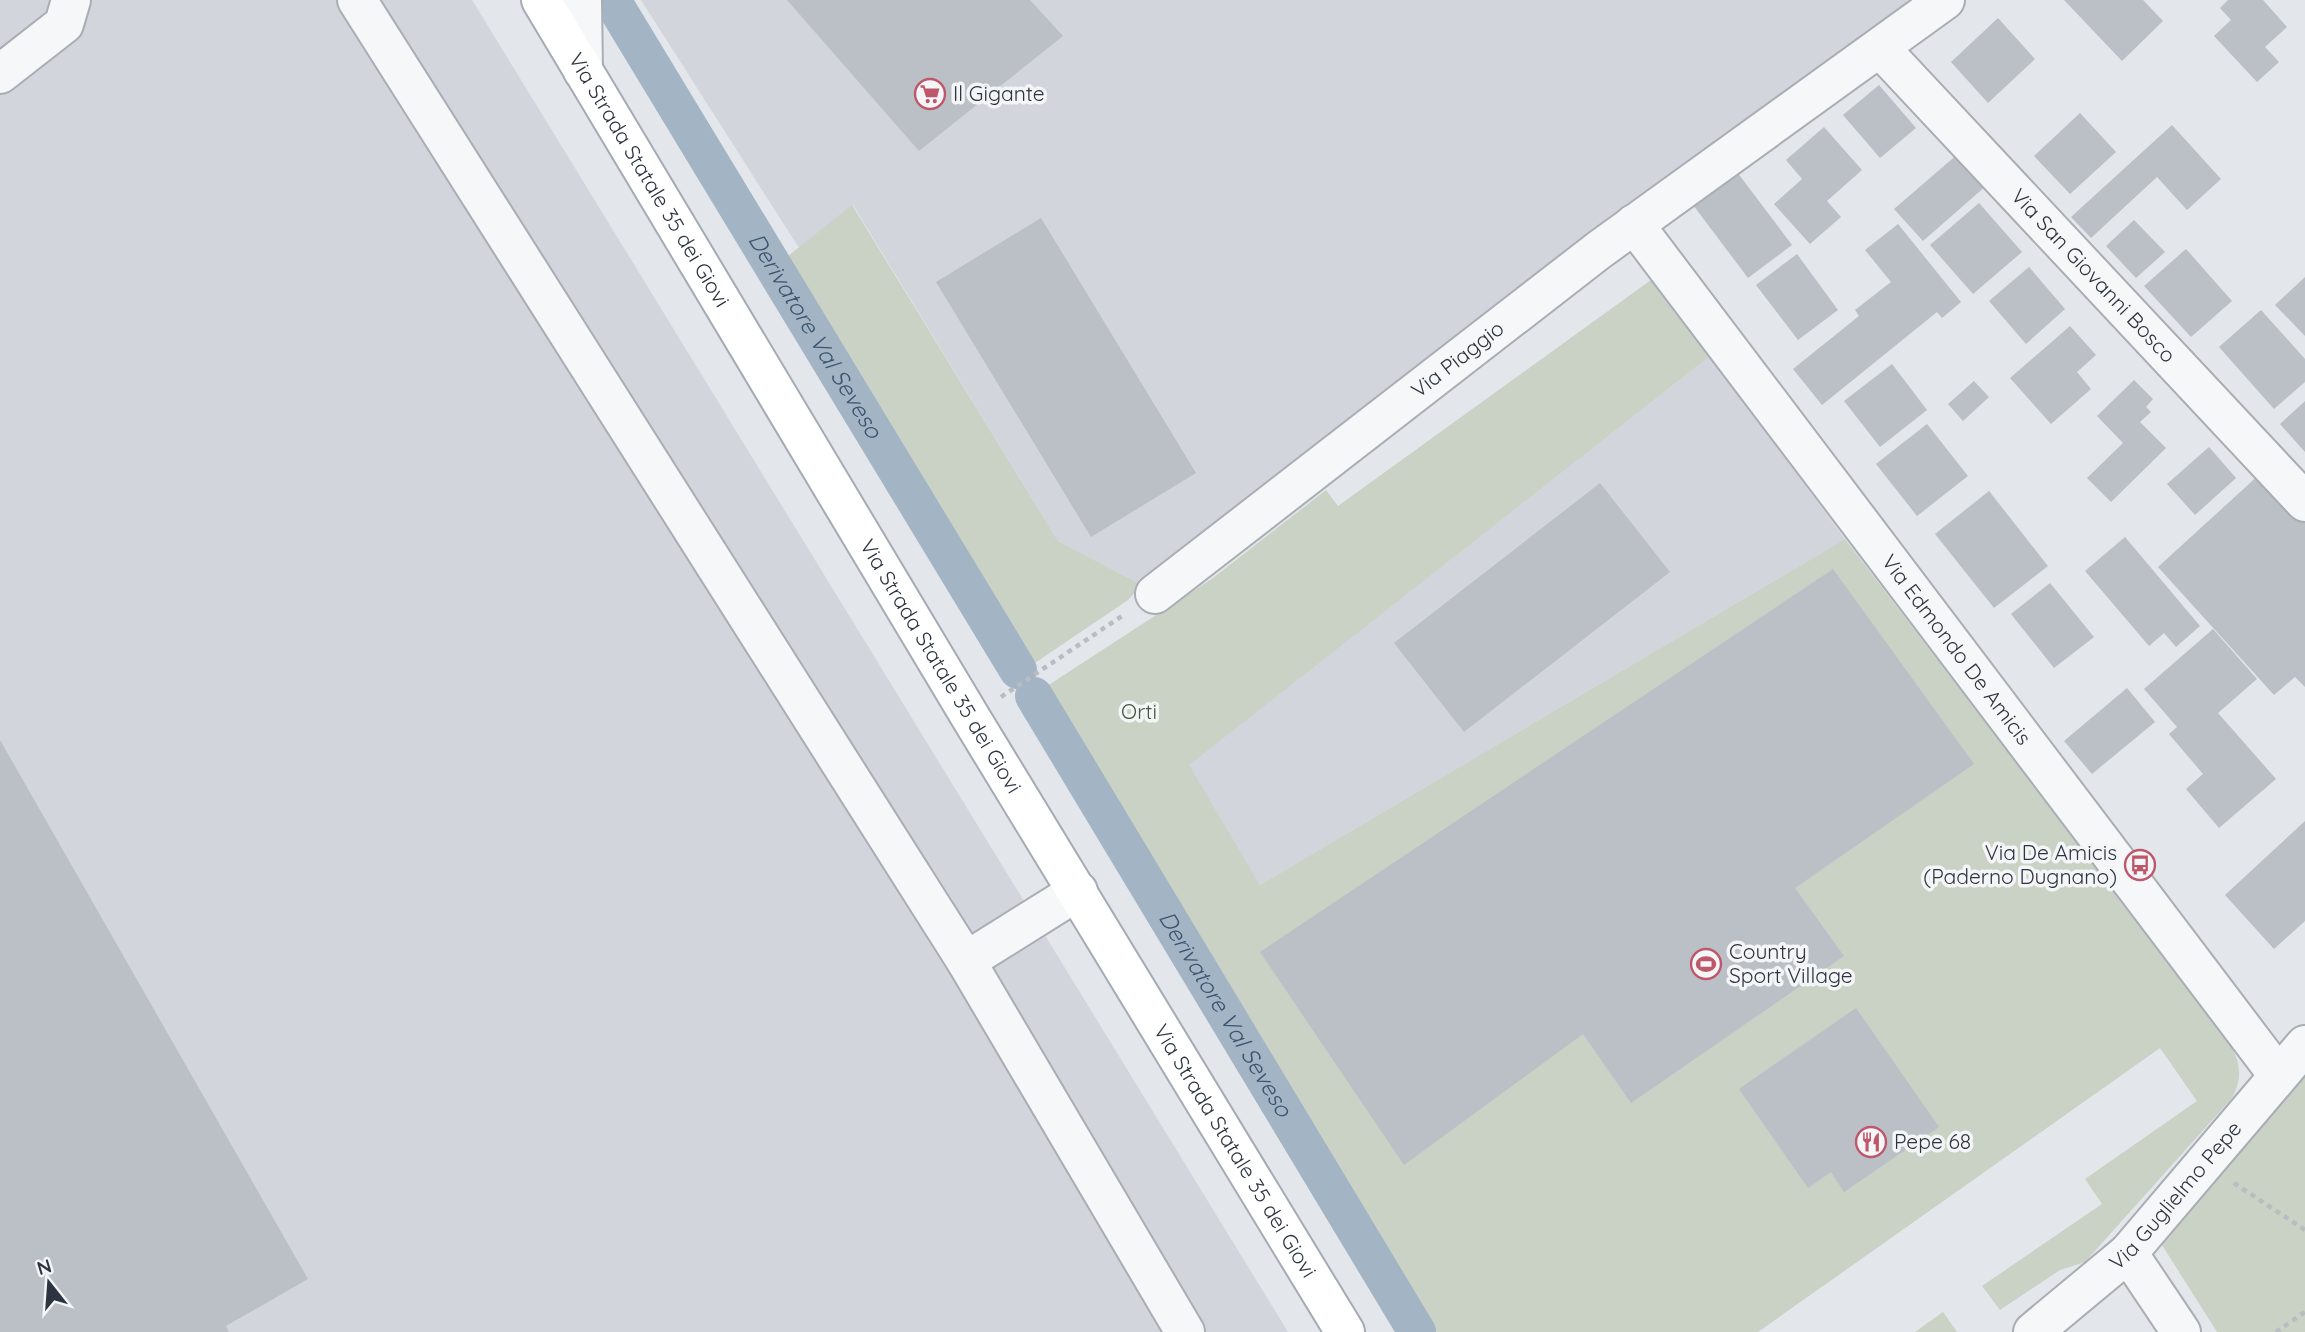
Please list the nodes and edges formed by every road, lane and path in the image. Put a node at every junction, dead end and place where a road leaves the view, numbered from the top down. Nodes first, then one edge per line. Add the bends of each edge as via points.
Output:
1 (71, 0) edge
2 (357, 0) edge
3 (541, 0) edge
4 (582, 0) edge
5 (1945, 0) edge
6 (1880, 48) junction
7 (583, 71) junction
8 (0, 74) edge
9 (1634, 224) junction
10 (2305, 502) edge
11 (1154, 594) joint
12 (971, 718) junction
13 (1078, 891) junction
14 (966, 961) junction
15 (2305, 1045) edge
16 (2278, 1075) junction
17 (2204, 1163) junction
18 (2305, 1230) edge
19 (2128, 1253) junction
20 (2305, 1312) edge
21 (1185, 1332) edge
22 (1345, 1332) edge
23 (2033, 1332) edge
24 (2181, 1332) edge
25 (2276, 1332) edge

1 - 8 street via 64,24
2 - 14 street
3 - 7 main road, Via Strada Statale 35 dei Giovi
4 - 7 street
5 - 6 street, Via Piaggio
6 - 9 street, Via Piaggio
6 - 10 street, Via San Giovanni Bosco
7 - 12 main road, Via Strada Statale 35 dei Giovi
9 - 11 street, Via Piaggio
9 - 16 street, Via Edmondo De Amicis
11 - 12 path
12 - 13 main road, Via Strada Statale 35 dei Giovi
13 - 14 street
13 - 22 main road, Via Strada Statale 35 dei Giovi
14 - 21 street
15 - 16 street, Via Guglielmo Pepe
16 - 17 street, Via Guglielmo Pepe
17 - 18 path
17 - 19 street, Via Guglielmo Pepe
19 - 23 street, Via Guglielmo Pepe
19 - 24 street
20 - 25 path

